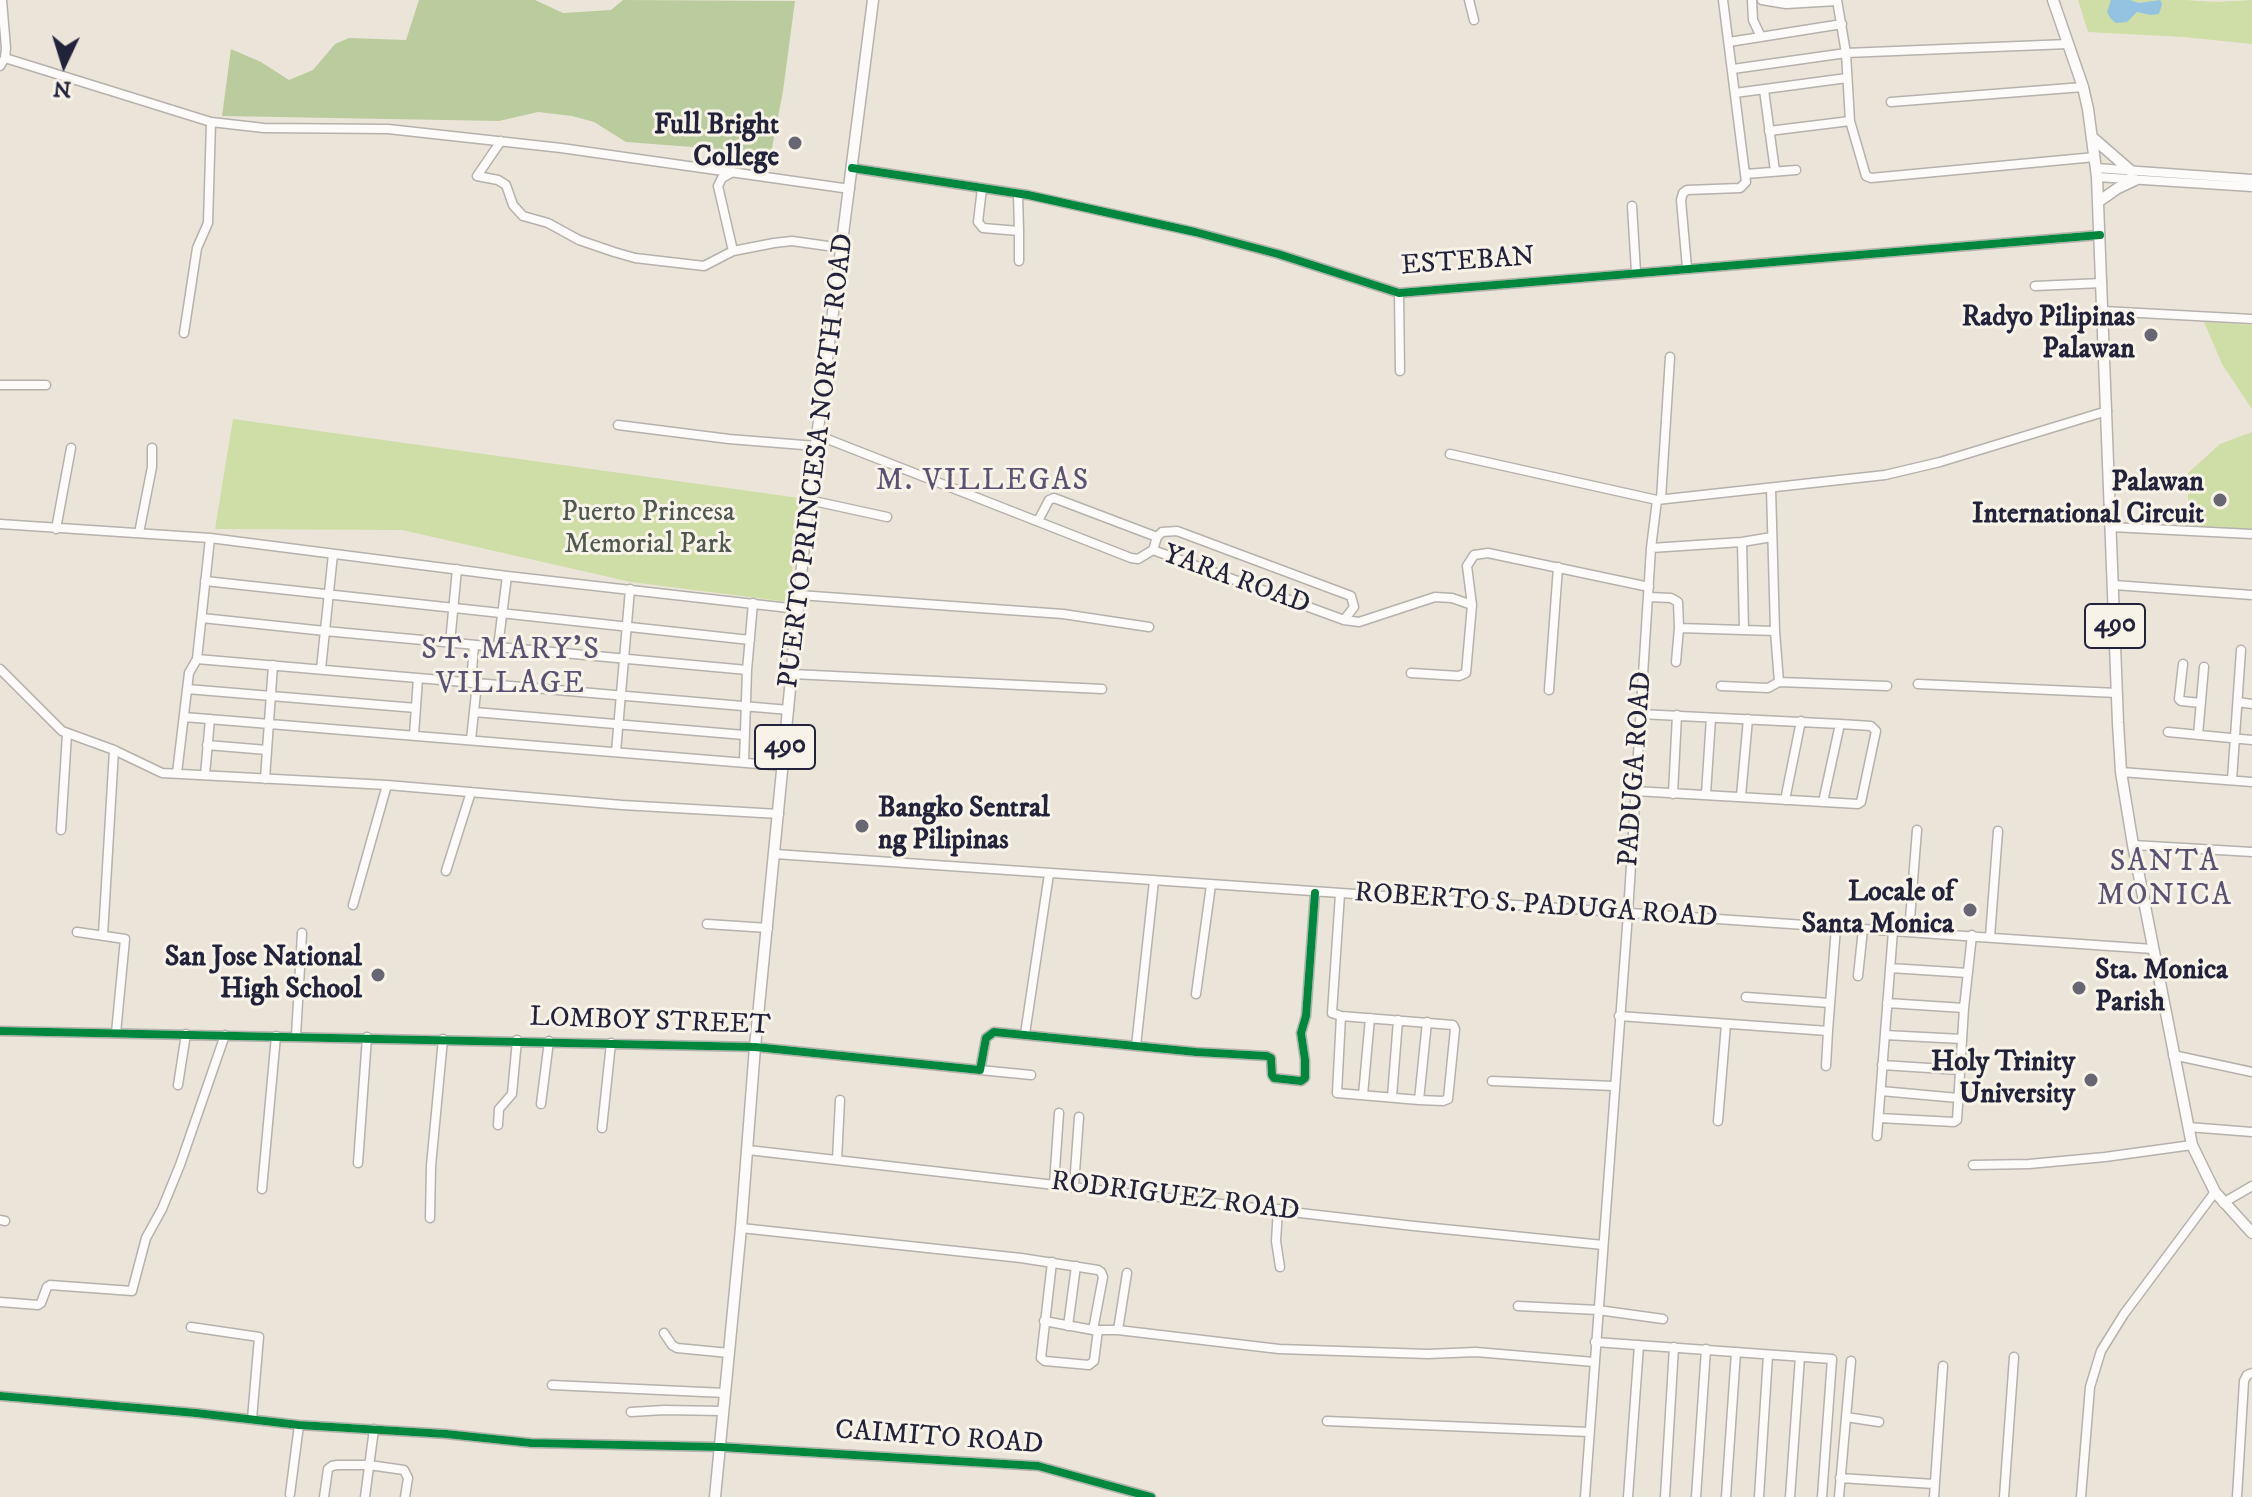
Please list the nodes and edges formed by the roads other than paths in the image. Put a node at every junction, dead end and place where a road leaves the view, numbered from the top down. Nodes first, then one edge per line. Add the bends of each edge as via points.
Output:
1 (2, 0) edge
2 (873, 0) edge
3 (1469, 0) edge
4 (1723, 0) edge
5 (1752, 0) edge
6 (1762, 0) edge
7 (1837, 0) edge
8 (2053, 0) edge
9 (1474, 20) dead end
10 (1842, 24) junction
11 (1761, 37) junction
12 (1729, 42) junction
13 (2068, 44) junction
14 (1846, 53) junction
15 (2, 62) edge
16 (1733, 69) junction
17 (1847, 78) junction
18 (2083, 87) junction
19 (1764, 90) junction
20 (1735, 93) junction
21 (1891, 102) dead end
22 (1850, 121) junction
23 (211, 122) junction
24 (1769, 131) junction
25 (2092, 136) junction
26 (501, 141) junction
27 (2096, 167) junction
28 (852, 168) junction
29 (1796, 170) dead end
30 (1775, 171) junction
31 (733, 172) junction
32 (1746, 174) junction
33 (2133, 175) junction
34 (2252, 179) edge
35 (2252, 187) edge
36 (982, 188) junction
37 (850, 189) junction
38 (1018, 194) junction
39 (2098, 202) junction
40 (1632, 206) dead end
41 (1019, 231) junction
42 (2100, 235) junction
43 (842, 248) junction
44 (733, 251) junction
45 (1019, 261) dead end
46 (1687, 268) junction
47 (1636, 272) junction
48 (2102, 283) junction
49 (2035, 286) dead end
50 (1399, 293) junction
51 (2103, 311) junction
52 (2252, 319) edge
53 (184, 333) dead end
54 (1670, 357) dead end
55 (1400, 371) dead end
56 (0, 385) edge
57 (46, 385) dead end
58 (2107, 411) junction
59 (618, 425) dead end
60 (816, 440) junction
61 (71, 448) dead end
62 (152, 448) dead end
63 (1450, 454) dead end
64 (1771, 488) junction
65 (1659, 499) junction
66 (809, 500) junction
67 (887, 517) dead end
68 (1038, 521) junction
69 (0, 524) edge
70 (2111, 527) junction
71 (56, 529) junction
72 (139, 533) junction
73 (2252, 534) edge
74 (1157, 537) junction
75 (1772, 537) junction
76 (210, 538) junction
77 (1742, 542) junction
78 (1651, 548) junction
79 (1153, 550) junction
80 (333, 554) junction
81 (1558, 567) junction
82 (457, 569) junction
83 (507, 576) junction
84 (205, 581) junction
85 (2114, 585) junction
86 (630, 589) junction
87 (1649, 592) junction
88 (329, 595) junction
89 (799, 595) junction
90 (2252, 595) edge
91 (753, 603) junction
92 (1472, 605) junction
93 (453, 608) junction
94 (798, 609) junction
95 (503, 613) junction
96 (202, 618) junction
97 (1344, 620) junction
98 (627, 627) junction
99 (1149, 627) dead end
100 (1679, 628) junction
101 (1744, 630) junction
102 (325, 631) junction
103 (1775, 631) junction
104 (750, 640) junction
105 (450, 643) junction
106 (474, 645) junction
107 (498, 647) junction
108 (2241, 650) dead end
109 (197, 659) junction
110 (624, 660) junction
111 (1676, 662) dead end
112 (2183, 664) dead end
113 (273, 665) junction
114 (2204, 667) dead end
115 (0, 669) edge
116 (321, 669) junction
117 (747, 670) junction
118 (2241, 671) junction
119 (2252, 672) edge
120 (1411, 673) dead end
121 (792, 674) junction
122 (418, 678) junction
123 (1779, 682) junction
124 (474, 683) junction
125 (1918, 684) dead end
126 (1721, 686) dead end
127 (1887, 686) dead end
128 (187, 689) junction
129 (1102, 689) dead end
130 (1549, 690) dead end
131 (2117, 693) junction
132 (270, 696) junction
133 (621, 696) junction
134 (2238, 702) junction
135 (2201, 703) junction
136 (2252, 704) edge
137 (745, 707) junction
138 (416, 708) junction
139 (789, 710) junction
140 (474, 712) junction
141 (1640, 714) junction
142 (1677, 715) junction
143 (184, 717) junction
144 (1711, 718) junction
145 (210, 719) junction
146 (1748, 719) junction
147 (1801, 721) junction
148 (269, 723) junction
149 (618, 723) junction
150 (1840, 724) junction
151 (2168, 732) dead end
152 (67, 734) junction
153 (414, 735) junction
154 (744, 735) junction
155 (2198, 735) junction
156 (2235, 739) junction
157 (471, 740) junction
158 (2252, 740) edge
159 (207, 745) junction
160 (114, 750) junction
161 (267, 750) junction
162 (616, 752) junction
163 (744, 762) junction
164 (783, 766) junction
165 (2121, 772) junction
166 (177, 773) junction
167 (205, 775) junction
168 (265, 779) junction
169 (2232, 780) junction
170 (2252, 782) edge
171 (387, 785) junction
172 (1635, 791) junction
173 (471, 792) junction
174 (1673, 794) junction
175 (1706, 794) junction
176 (1741, 796) junction
177 (1785, 800) junction
178 (1823, 802) junction
179 (779, 814) junction
180 (61, 830) dead end
181 (1917, 830) dead end
182 (1998, 831) dead end
183 (2133, 845) junction
184 (2252, 852) edge
185 (775, 854) junction
186 (446, 871) dead end
187 (1049, 874) junction
188 (1154, 881) junction
189 (1211, 885) junction
190 (1315, 893) junction
191 (1340, 894) junction
192 (353, 905) dead end
193 (1628, 913) junction
194 (707, 924) dead end
195 (1836, 927) junction
196 (768, 928) junction
197 (1863, 929) junction
198 (1893, 931) junction
199 (77, 932) dead end
200 (1909, 932) junction
201 (302, 933) dead end
202 (103, 935) junction
203 (1972, 935) junction
204 (1990, 937) junction
205 (2153, 949) junction
206 (1890, 968) junction
207 (1968, 973) junction
208 (1858, 976) dead end
209 (1196, 994) dead end
210 (1746, 997) dead end
211 (1830, 1003) junction
212 (1887, 1003) junction
213 (1964, 1008) junction
214 (1341, 1016) junction
215 (1619, 1016) junction
216 (1370, 1018) junction
217 (1398, 1020) junction
218 (1427, 1022) junction
219 (1726, 1024) junction
220 (0, 1031) edge
221 (1828, 1031) junction
222 (116, 1033) junction
223 (186, 1034) junction
224 (1025, 1034) junction
225 (225, 1035) junction
226 (1885, 1035) junction
227 (276, 1036) junction
228 (296, 1036) junction
229 (367, 1037) junction
230 (443, 1039) junction
231 (1962, 1039) junction
232 (517, 1040) junction
233 (549, 1041) junction
234 (611, 1043) junction
235 (1136, 1046) junction
236 (755, 1047) junction
237 (2173, 1055) junction
238 (1882, 1065) junction
239 (1826, 1066) dead end
240 (980, 1070) junction
241 (1960, 1070) junction
242 (2252, 1072) edge
243 (1031, 1075) dead end
244 (1492, 1081) dead end
245 (178, 1085) dead end
246 (1614, 1086) junction
247 (1881, 1091) junction
248 (1363, 1095) junction
249 (1392, 1097) junction
250 (1958, 1098) junction
251 (840, 1100) dead end
252 (1419, 1100) junction
253 (541, 1104) dead end
254 (1059, 1113) dead end
255 (1079, 1117) dead end
256 (1879, 1118) junction
257 (1718, 1121) dead end
258 (498, 1125) dead end
259 (2188, 1127) junction
260 (602, 1128) dead end
261 (2252, 1132) edge
262 (1877, 1136) dead end
263 (2192, 1145) junction
264 (748, 1150) junction
265 (837, 1160) junction
266 (358, 1163) dead end
267 (1973, 1165) dead end
268 (1054, 1184) junction
269 (1074, 1186) junction
270 (2252, 1186) edge
271 (262, 1189) dead end
272 (2215, 1192) junction
273 (2223, 1203) junction
274 (1278, 1209) junction
275 (430, 1218) dead end
276 (741, 1228) junction
277 (2252, 1233) edge
278 (1603, 1245) junction
279 (1052, 1262) junction
280 (1076, 1266) junction
281 (1280, 1267) dead end
282 (1127, 1273) dead end
283 (0, 1302) edge
284 (1518, 1306) dead end
285 (1598, 1310) junction
286 (1663, 1319) dead end
287 (1044, 1321) junction
288 (1068, 1326) junction
289 (191, 1327) dead end
290 (1096, 1330) junction
291 (1118, 1330) junction
292 (664, 1333) dead end
293 (1595, 1342) junction
294 (1639, 1345) junction
295 (1674, 1347) junction
296 (1706, 1349) junction
297 (1736, 1352) junction
298 (729, 1353) junction
299 (1768, 1355) junction
300 (1800, 1357) junction
301 (2014, 1357) dead end
302 (1851, 1361) dead end
303 (1594, 1362) junction
304 (1943, 1366) dead end
305 (2252, 1373) edge
306 (1830, 1376) junction
307 (1849, 1383) junction
308 (552, 1385) dead end
309 (725, 1393) junction
310 (0, 1396) edge
311 (723, 1411) junction
312 (631, 1412) dead end
313 (1846, 1417) junction
314 (252, 1419) junction
315 (1327, 1421) dead end
316 (1879, 1422) dead end
317 (299, 1425) junction
318 (374, 1429) junction
319 (1589, 1432) junction
320 (720, 1447) junction
321 (369, 1465) junction
322 (1840, 1478) junction
323 (1934, 1484) junction
324 (1114, 1486) junction
325 (290, 1494) dead end
326 (324, 1497) edge
327 (365, 1497) edge
328 (405, 1497) edge
329 (715, 1497) edge
330 (1113, 1497) edge
331 (1151, 1497) edge
332 (1585, 1497) edge
333 (1628, 1497) edge
334 (1665, 1497) edge
335 (1696, 1497) edge
336 (1726, 1497) edge
337 (1759, 1497) edge
338 (1790, 1497) edge
339 (1822, 1497) edge
340 (1839, 1497) edge
341 (1934, 1497) edge
342 (2004, 1497) edge
343 (2081, 1497) edge
344 (2237, 1497) edge

1 - 15 street
2 - 28 main road, PUERTO PRINCESA NORTH ROAD / 490
3 - 9 street
4 - 12 street
5 - 11 street
6 - 7 street
7 - 10 street
8 - 13 main road, 490
10 - 11 street
10 - 14 street
11 - 12 street
12 - 16 street
13 - 14 street
13 - 18 main road, 490
14 - 16 street
14 - 17 street
15 - 23 street
16 - 20 street
17 - 19 street
17 - 22 street
18 - 21 street
18 - 25 main road, 490
19 - 20 street
19 - 24 street
20 - 32 street
22 - 24 street
22 - 27 street via 1865,174 1871,178
23 - 26 street via 388,129
23 - 53 street via 208,223 195,253
24 - 30 street
25 - 27 main road, 490
25 - 33 main road
26 - 31 street
26 - 44 street via 477,176 506,185 523,216 635,258 704,266
27 - 33 street
27 - 39 main road, 490
28 - 36 street, ESTEBAN
28 - 37 main road, PUERTO PRINCESA NORTH ROAD / 490
29 - 30 street
30 - 32 street
31 - 37 street
31 - 44 street via 718,186
32 - 46 street via 1740,188 1683,193
33 - 34 street
33 - 35 street
33 - 39 main road
36 - 38 street, ESTEBAN
36 - 41 street via 979,225
37 - 43 main road, PUERTO PRINCESA NORTH ROAD / 490
38 - 41 street
38 - 50 street, ESTEBAN via 1265,250
39 - 42 main road, 490
40 - 47 street
41 - 45 street
42 - 46 street, ESTEBAN
42 - 48 main road, 490
43 - 44 street via 792,241
43 - 60 main road, PUERTO PRINCESA NORTH ROAD / 490
46 - 47 street, ESTEBAN
47 - 50 street, ESTEBAN
48 - 49 street
48 - 51 main road, 490
50 - 55 street
51 - 52 street
51 - 58 main road, 490
54 - 65 street, PADUGA ROAD
56 - 57 street
58 - 64 street via 1902,471
58 - 70 main road, 490
59 - 60 street, YARA ROAD via 715,438
60 - 66 main road, PUERTO PRINCESA NORTH ROAD / 490
60 - 68 street, YARA ROAD
61 - 71 street
62 - 72 street
63 - 65 street
64 - 65 street
64 - 75 street
65 - 78 street, PADUGA ROAD
66 - 67 street
66 - 89 main road, PUERTO PRINCESA NORTH ROAD / 490
68 - 74 street via 1054,498
68 - 79 street, YARA ROAD via 1134,559
69 - 71 street
70 - 73 street
70 - 85 main road, 490
71 - 72 street
72 - 76 street
74 - 79 street
74 - 97 street via 1177,531 1351,596 1354,607
75 - 77 street
75 - 103 street
76 - 80 street
76 - 84 street
77 - 78 street
77 - 101 street
78 - 87 street, PADUGA ROAD
79 - 97 street, YARA ROAD
80 - 82 street
80 - 88 street
81 - 87 street
81 - 92 street via 1474,555 1467,566
81 - 130 street
82 - 83 street
82 - 93 street
83 - 86 street
83 - 95 street
84 - 88 street
84 - 96 street
85 - 90 street
85 - 131 main road, 490
86 - 91 street
86 - 98 street
87 - 100 street via 1676,599
87 - 141 street, PADUGA ROAD
88 - 93 street
88 - 102 street
89 - 94 main road, PUERTO PRINCESA NORTH ROAD / 490
89 - 99 street via 1063,614
91 - 94 street
91 - 104 street
92 - 97 street via 1441,596 1359,622
92 - 120 street via 1466,673
93 - 95 street
93 - 105 street
94 - 121 main road, PUERTO PRINCESA NORTH ROAD / 490
95 - 98 street
95 - 107 street
96 - 102 street
96 - 109 street
98 - 104 street
98 - 110 street
100 - 101 street
100 - 111 street
101 - 103 street
102 - 105 street
102 - 116 street
103 - 123 street
104 - 117 street
105 - 106 street
106 - 107 street
106 - 124 street
107 - 110 street
108 - 118 street
109 - 113 street
109 - 128 street
110 - 117 street
110 - 133 street
112 - 135 street via 2179,699
113 - 116 street
113 - 132 street
114 - 135 street
115 - 152 street
116 - 122 street
117 - 137 street
118 - 119 street
118 - 134 street
121 - 129 street
121 - 139 main road, PUERTO PRINCESA NORTH ROAD / 490
122 - 124 street
122 - 138 street
123 - 126 street via 1768,688
123 - 127 street
124 - 133 street
124 - 140 street
125 - 131 street
128 - 132 street
128 - 143 street
131 - 165 main road, 490
132 - 138 street
132 - 148 street
133 - 137 street
133 - 149 street
134 - 136 street
134 - 156 street
135 - 155 street
137 - 139 street
137 - 154 street
138 - 153 street
139 - 164 main road, PUERTO PRINCESA NORTH ROAD / 490
140 - 149 street
140 - 157 street
141 - 142 street
141 - 172 street, PADUGA ROAD
142 - 144 street
142 - 174 street
143 - 145 street
143 - 166 street
144 - 146 street
144 - 175 street
145 - 148 street
145 - 159 street
146 - 147 street
146 - 176 street
147 - 150 street
147 - 177 street
148 - 153 street
148 - 161 street
149 - 154 street
149 - 162 street
150 - 178 street
150 - 178 street via 1875,729 1861,802
151 - 155 street
152 - 160 street
152 - 180 street
153 - 157 street
154 - 163 street
155 - 156 street
156 - 158 street
156 - 169 street
157 - 162 street
159 - 161 street
159 - 167 street
160 - 166 street via 156,771
160 - 202 street
161 - 168 street
162 - 163 street
163 - 164 street
164 - 179 main road, PUERTO PRINCESA NORTH ROAD / 490
165 - 169 street
165 - 183 main road, 490
166 - 167 street
167 - 168 street
168 - 171 street
169 - 170 street
171 - 173 street
171 - 192 street
172 - 174 street
172 - 193 street, PADUGA ROAD
173 - 179 street
173 - 186 street
174 - 175 street
175 - 176 street
176 - 177 street
177 - 178 street
179 - 185 main road, PUERTO PRINCESA NORTH ROAD / 490
181 - 200 street
182 - 204 street
183 - 184 street
183 - 205 main road, 490
185 - 187 street, ROBERTO S. PADUGA ROAD
185 - 196 main road, PUERTO PRINCESA NORTH ROAD / 490
187 - 188 street, ROBERTO S. PADUGA ROAD
187 - 224 street
188 - 189 street, ROBERTO S. PADUGA ROAD
188 - 235 street
189 - 190 street, ROBERTO S. PADUGA ROAD
189 - 209 street
190 - 191 street, ROBERTO S. PADUGA ROAD
190 - 235 street via 1301,1033 1305,1078 1274,1078 1267,1056
191 - 193 street, ROBERTO S. PADUGA ROAD
191 - 214 street via 1331,1008
193 - 195 street, ROBERTO S. PADUGA ROAD
193 - 215 street, PADUGA ROAD
194 - 196 street
195 - 197 street, ROBERTO S. PADUGA ROAD
195 - 211 street
196 - 236 main road, PUERTO PRINCESA NORTH ROAD / 490
197 - 198 street, ROBERTO S. PADUGA ROAD
197 - 208 street
198 - 200 street, ROBERTO S. PADUGA ROAD
198 - 206 street
199 - 202 street
200 - 203 street, ROBERTO S. PADUGA ROAD
201 - 228 street
202 - 222 street via 125,942
203 - 204 street, ROBERTO S. PADUGA ROAD
203 - 207 street
204 - 205 street, ROBERTO S. PADUGA ROAD
205 - 237 main road, 490
206 - 207 street
206 - 212 street
207 - 213 street
210 - 211 street
211 - 221 street
212 - 213 street
212 - 226 street
213 - 231 street
214 - 216 street
214 - 248 street via 1336,1091
215 - 219 street
215 - 246 street, PADUGA ROAD
216 - 217 street
216 - 248 street
217 - 218 street
217 - 249 street
218 - 252 street
218 - 252 street via 1454,1026 1449,1097
219 - 221 street
219 - 257 street
220 - 222 street, LOMBOY STREET
221 - 239 street
222 - 223 street, LOMBOY STREET
223 - 225 street, LOMBOY STREET
223 - 245 street
224 - 235 street
224 - 240 street via 988,1034
225 - 227 street, LOMBOY STREET
225 - 283 street via 180,1165 146,1238 132,1291 50,1285 38,1305
226 - 231 street
226 - 238 street
227 - 228 street, LOMBOY STREET
227 - 271 street
228 - 229 street, LOMBOY STREET
229 - 230 street, LOMBOY STREET
229 - 266 street
230 - 232 street, LOMBOY STREET
230 - 275 street
231 - 241 street
232 - 233 street, LOMBOY STREET
232 - 258 street via 512,1094 499,1109
233 - 234 street, LOMBOY STREET
233 - 253 street
234 - 236 street, LOMBOY STREET
234 - 260 street
236 - 240 street, LOMBOY STREET
236 - 264 main road, PUERTO PRINCESA NORTH ROAD / 490
237 - 242 street
237 - 259 main road, 490
238 - 241 street
238 - 247 street
240 - 243 street, LOMBOY STREET
241 - 250 street
244 - 246 street
246 - 278 street, PADUGA ROAD
247 - 250 street
247 - 256 street
248 - 249 street
249 - 252 street
250 - 256 street via 1954,1122
251 - 265 street
254 - 268 street
255 - 269 street
256 - 262 street
259 - 261 street
259 - 263 main road, 490
263 - 267 street via 2029,1164
263 - 272 main road, 490
264 - 265 street, RODRIGUEZ ROAD
264 - 276 main road, PUERTO PRINCESA NORTH ROAD / 490
265 - 268 street, RODRIGUEZ ROAD
268 - 269 street, RODRIGUEZ ROAD
269 - 274 street, RODRIGUEZ ROAD
270 - 273 street
272 - 273 main road, 490
272 - 343 street via 2101,1351 2090,1387
273 - 277 main road, 490
274 - 278 street, RODRIGUEZ ROAD
274 - 281 street
276 - 279 street
276 - 298 main road, PUERTO PRINCESA NORTH ROAD / 490
278 - 285 street, PADUGA ROAD
279 - 280 street
279 - 287 street
280 - 288 street
280 - 290 street via 1102,1274
282 - 291 street
284 - 285 street
285 - 286 street
285 - 293 street, PADUGA ROAD
287 - 288 street
287 - 290 street via 1040,1356 1045,1361 1089,1365 1094,1361
288 - 290 street
289 - 314 street via 259,1337
290 - 291 street
291 - 303 street via 1279,1349 1476,1352
292 - 298 street via 677,1348
293 - 294 street
293 - 303 street, PADUGA ROAD
294 - 295 street
294 - 333 street
295 - 296 street
295 - 334 street
296 - 297 street
296 - 335 street
297 - 299 street
297 - 336 street
298 - 309 main road, PUERTO PRINCESA NORTH ROAD / 490
299 - 300 street
299 - 337 street
300 - 306 street via 1832,1359
300 - 338 street
301 - 342 street
302 - 307 street
303 - 319 street, PADUGA ROAD
304 - 323 street
305 - 344 street via 2244,1381
306 - 307 street
306 - 339 street
307 - 313 street
308 - 309 street
309 - 311 main road, PUERTO PRINCESA NORTH ROAD / 490
310 - 314 street, CAIMITO ROAD
311 - 312 street
311 - 320 main road, PUERTO PRINCESA NORTH ROAD / 490
313 - 316 street
313 - 322 street
314 - 317 street, CAIMITO ROAD
315 - 319 street
317 - 318 street, CAIMITO ROAD
317 - 325 street
318 - 320 street, CAIMITO ROAD via 531,1443
318 - 321 street
319 - 332 street, PADUGA ROAD
320 - 324 street, CAIMITO ROAD via 1038,1466
320 - 329 main road, PUERTO PRINCESA NORTH ROAD / 490
321 - 326 street via 332,1466
321 - 327 street
321 - 328 street via 404,1470
322 - 323 street
322 - 340 street
323 - 341 street
324 - 330 street
324 - 331 street, CAIMITO ROAD

